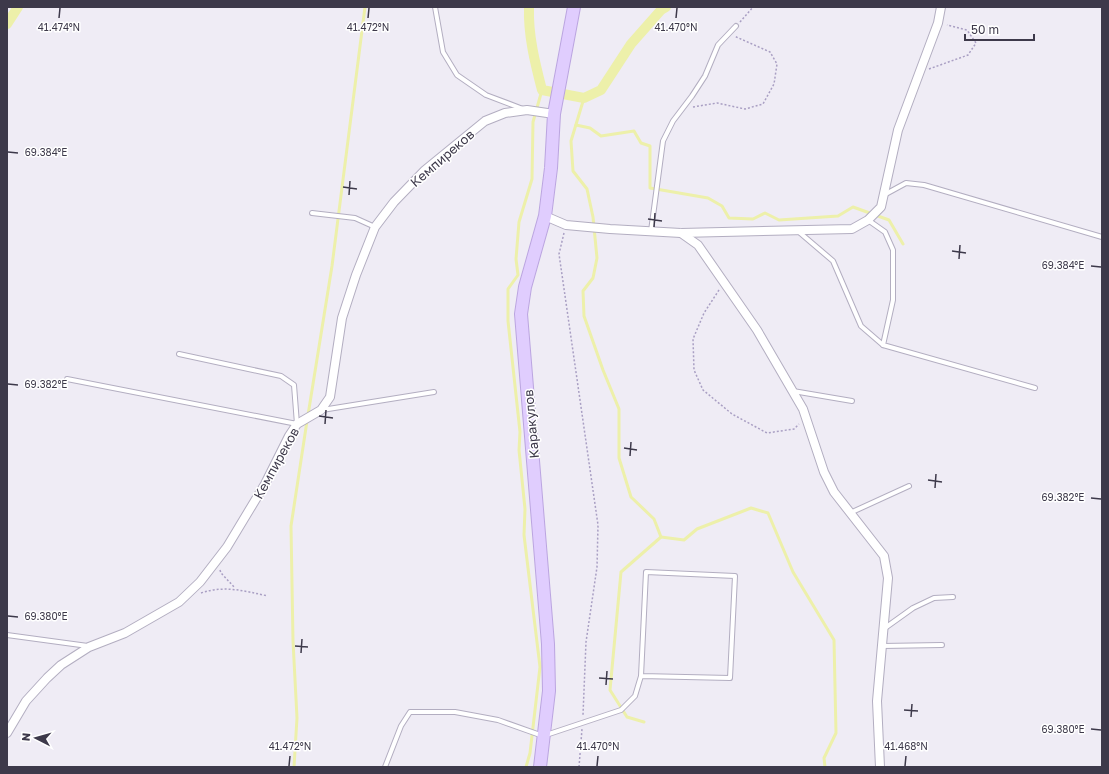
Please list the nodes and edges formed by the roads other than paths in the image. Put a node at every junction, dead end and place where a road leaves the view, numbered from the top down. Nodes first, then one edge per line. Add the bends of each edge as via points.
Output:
1 (435, 7) edge
2 (574, 7) edge
3 (941, 7) edge
4 (736, 26) road end
5 (527, 110) junction
6 (554, 114) junction
7 (883, 195) junction
8 (312, 213) dead end
9 (545, 216) junction
10 (868, 220) junction
11 (376, 227) junction
12 (797, 230) junction
13 (651, 232) junction
14 (681, 234) junction
15 (1102, 237) edge
16 (882, 344) junction
17 (179, 354) dead end
18 (67, 379) dead end
19 (1036, 388) dead end
20 (792, 391) junction
21 (434, 392) dead end
22 (852, 401) dead end
23 (318, 412) junction
24 (299, 422) junction
25 (909, 486) dead end
26 (850, 513) junction
27 (953, 597) dead end
28 (883, 629) junction
29 (7, 635) edge
30 (942, 645) dead end
31 (89, 646) junction
32 (881, 646) junction
33 (640, 676) junction
34 (7, 733) edge
35 (543, 736) junction
36 (385, 767) edge
37 (540, 767) edge
38 (880, 767) edge

1 - 5 lane via 443,52 458,75 486,95
2 - 6 main road, Каракулов
3 - 7 street via 938,23 898,130
4 - 13 lane via 718,45 705,76 673,121 663,141
5 - 6 street, Кемпиреков
5 - 11 street, Кемпиреков via 505,113 485,121 425,170 394,202
6 - 9 main road, Каракулов
7 - 10 street via 881,207
7 - 15 lane via 906,183 924,185
8 - 11 lane via 355,218
9 - 13 street via 566,225
9 - 35 main road, Каракулов via 525,287 521,314 548,644 549,691
10 - 12 street via 852,229
10 - 16 lane via 885,232 894,250 893,300
11 - 23 street, Кемпиреков via 342,318 330,397
12 - 14 street
12 - 16 lane via 833,261 861,326
13 - 14 street
14 - 20 street via 698,245 757,330
16 - 19 lane
17 - 24 lane via 281,376 294,385
18 - 24 lane
20 - 22 lane
20 - 26 street via 804,409 824,472 834,492
21 - 23 lane
23 - 24 street, Кемпиреков
24 - 31 street, Кемпиреков via 228,548 200,582 179,602 125,633
25 - 26 lane
26 - 28 street via 884,556 888,578
27 - 28 lane via 934,598 913,608
28 - 32 street
29 - 31 lane
30 - 32 lane
31 - 34 street, Кемпиреков via 61,665 26,700
32 - 38 street via 877,701
33 - 33 lane via 646,572 735,576 730,678
33 - 35 lane via 635,696 621,710
35 - 36 lane via 498,720 455,712 410,712 401,726
35 - 37 main road, Каракулов

